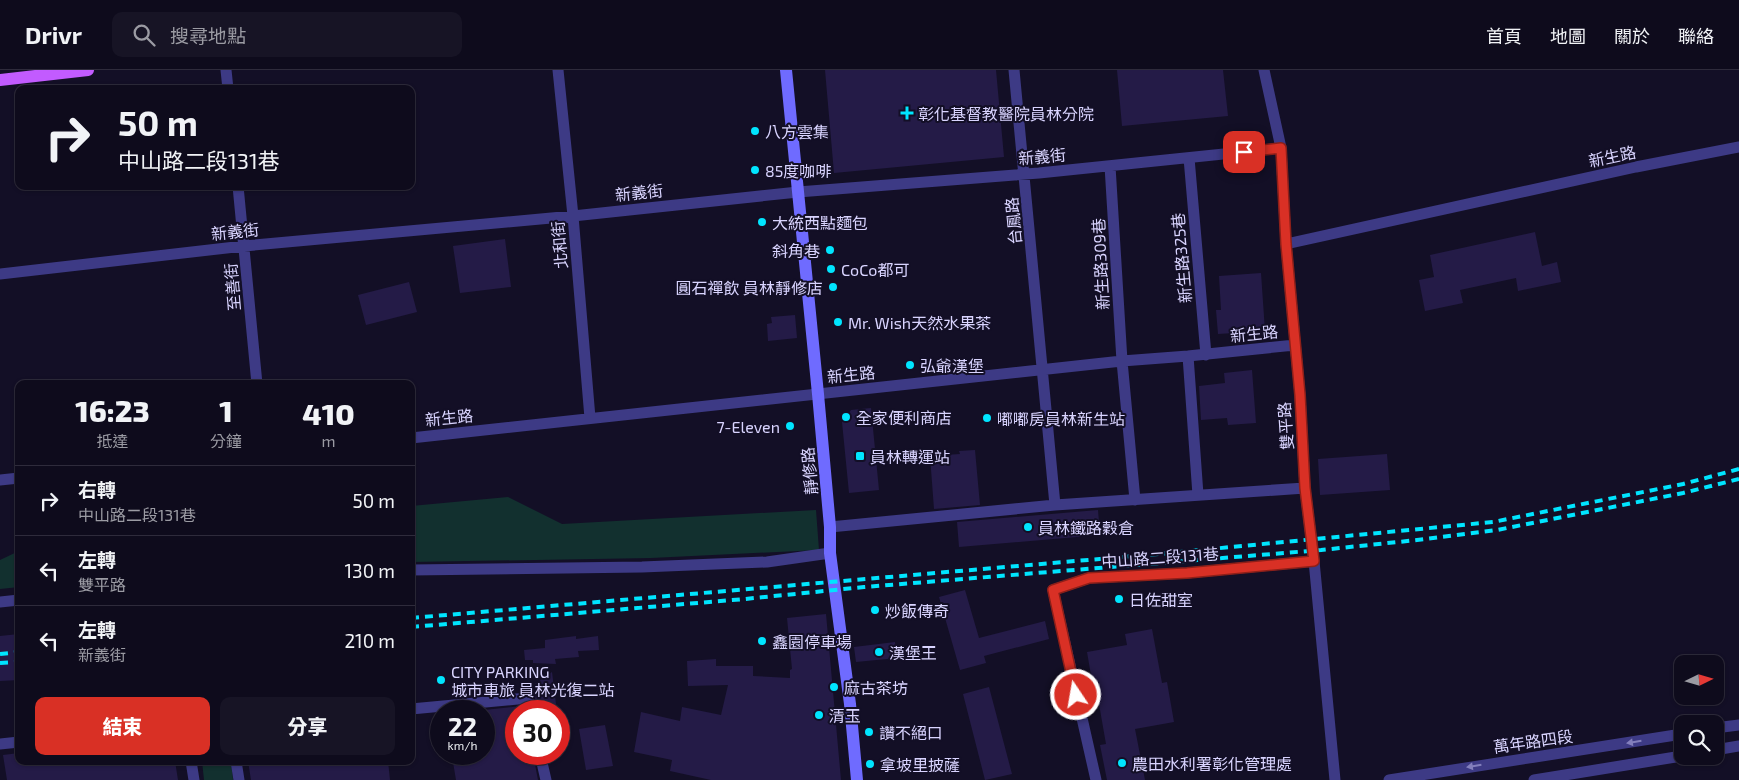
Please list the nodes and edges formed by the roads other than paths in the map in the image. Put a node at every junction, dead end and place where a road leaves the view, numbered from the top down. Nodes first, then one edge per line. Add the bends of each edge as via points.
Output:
1 (88, 70) edge
2 (226, 70) edge
3 (558, 70) edge
4 (786, 70) edge
5 (1014, 70) edge
6 (1264, 70) edge
7 (67, 71) edge
8 (0, 80) edge
9 (228, 85) edge
10 (1739, 147) edge
11 (1281, 148) junction
12 (1188, 158) junction
13 (1110, 166) junction
14 (1025, 175) junction
15 (238, 190) edge
16 (798, 192) junction
17 (573, 216) junction
18 (1286, 244) junction
19 (244, 246) junction
20 (0, 274) edge
21 (1295, 345) junction
22 (1206, 355) junction
23 (1188, 356) junction
24 (1122, 361) junction
25 (1043, 370) junction
26 (257, 380) edge
27 (818, 394) junction
28 (590, 418) junction
29 (415, 438) edge
30 (15, 478) edge
31 (0, 480) edge
32 (1305, 488) junction
33 (1198, 496) junction
34 (1135, 500) junction
35 (1055, 505) junction
36 (830, 527) junction
37 (830, 553) junction
38 (1314, 561) junction
39 (415, 570) edge
40 (15, 600) edge
41 (0, 602) edge
42 (505, 700) edge
43 (506, 700) edge
44 (528, 700) edge
45 (415, 709) edge
46 (1739, 725) edge
47 (1724, 727) edge
48 (1674, 735) edge
49 (15, 742) edge
50 (0, 744) edge
51 (1739, 746) edge
52 (1724, 748) edge
53 (1674, 757) edge
54 (192, 765) edge
55 (237, 765) edge
56 (543, 765) edge
57 (194, 780) edge
58 (239, 780) edge
59 (546, 780) edge
60 (857, 780) edge
61 (1096, 780) edge
62 (1335, 780) edge
63 (1389, 780) edge
64 (1534, 780) edge

1 - 7 main road
2 - 9 street
3 - 17 street, 北和街
4 - 16 street, 靜修路
5 - 14 street, 台鳳路
6 - 11 street, 雙平路
7 - 8 main road
10 - 18 street, 新生路
11 - 12 street, 新義街
11 - 18 street, 雙平路
12 - 13 street, 新義街
12 - 22 street, 新生路325巷
13 - 14 street, 新義街
13 - 24 street, 新生路309巷
14 - 16 street, 新義街
14 - 25 street, 台鳳路
15 - 19 street, 至善街
16 - 17 street, 新義街
16 - 27 street, 靜修路
17 - 19 street, 新義街
17 - 28 street, 北和街
18 - 21 street, 雙平路
19 - 20 street, 新義街
19 - 26 street, 至善街
21 - 22 street, 新生路
21 - 32 street, 雙平路
22 - 23 street, 新生路
23 - 24 street, 新生路
23 - 33 street
24 - 25 street, 新生路
24 - 34 street, 新生路309巷
25 - 27 street, 新生路
25 - 35 street, 台鳳路
27 - 28 street, 新生路
27 - 36 street, 靜修路
28 - 29 street, 新生路
30 - 31 street
32 - 33 street
32 - 38 street, 雙平路
33 - 34 street
34 - 35 street
35 - 36 street
36 - 37 street, 靜修路
37 - 39 street via 767,562
37 - 60 street, 靜修路
38 - 61 street, 中山路二段131巷 via 1089,578 1053,590
38 - 62 street, 雙平路
40 - 41 street
42 - 45 street
43 - 44 street
46 - 47 street
48 -> 63 street, 萬年路四段
49 - 50 street
51 - 52 street
53 - 64 street
54 - 57 street
55 - 58 street
56 - 59 street

